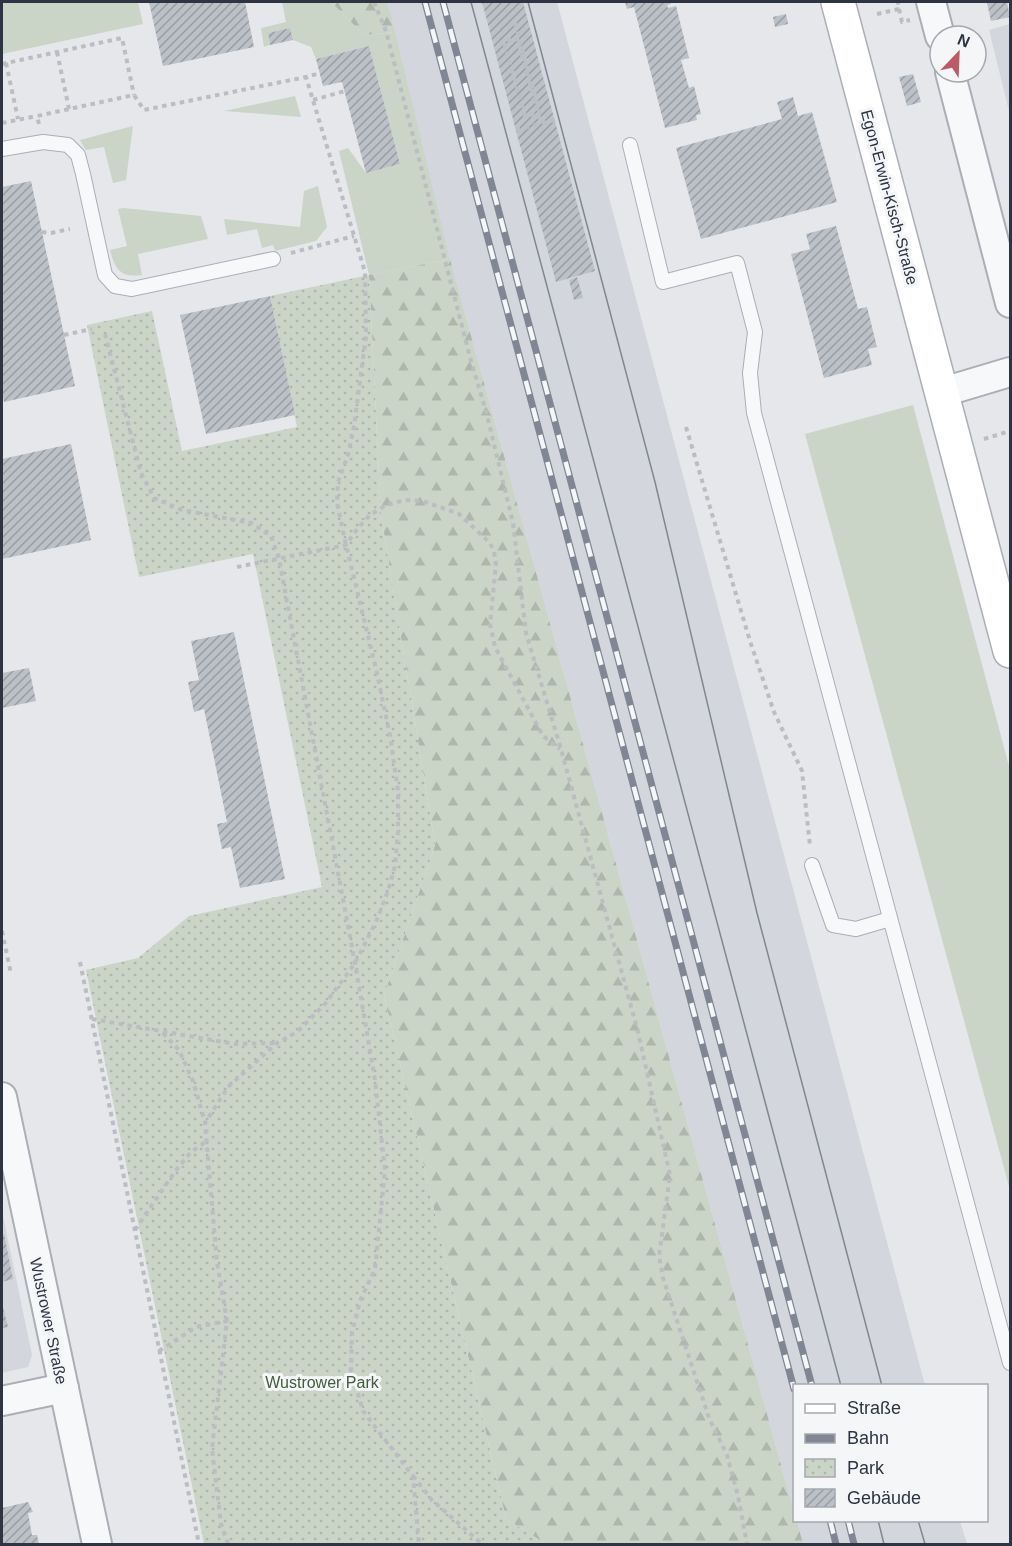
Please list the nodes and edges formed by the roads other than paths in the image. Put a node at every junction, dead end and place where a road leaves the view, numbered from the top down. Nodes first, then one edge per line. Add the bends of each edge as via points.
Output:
1 (838, 2) edge
2 (931, 2) edge
3 (937, 24) edge
4 (953, 84) edge
5 (630, 145) dead end
6 (2, 149) edge
7 (273, 259) road end
8 (1011, 303) edge
9 (1011, 372) edge
10 (943, 392) junction
11 (1011, 651) edge
12 (812, 865) road end
13 (890, 919) junction
14 (2, 1097) edge
15 (1011, 1363) edge
16 (64, 1388) junction
17 (2, 1401) edge
18 (97, 1545) edge

1 - 10 street, Egon-Erwin-Kisch-Straße
2 - 3 street
4 - 8 street
5 - 13 lane via 663,282 737,263 755,332 750,373 754,413
6 - 7 lane via 43,141 68,145 78,155 105,275 115,286 132,289
9 - 10 street
10 - 11 street, Egon-Erwin-Kisch-Straße
12 - 13 lane via 833,925 856,929
13 - 15 lane
14 - 16 street, Wustrower Straße
16 - 17 street
16 - 18 street, Wustrower Straße

